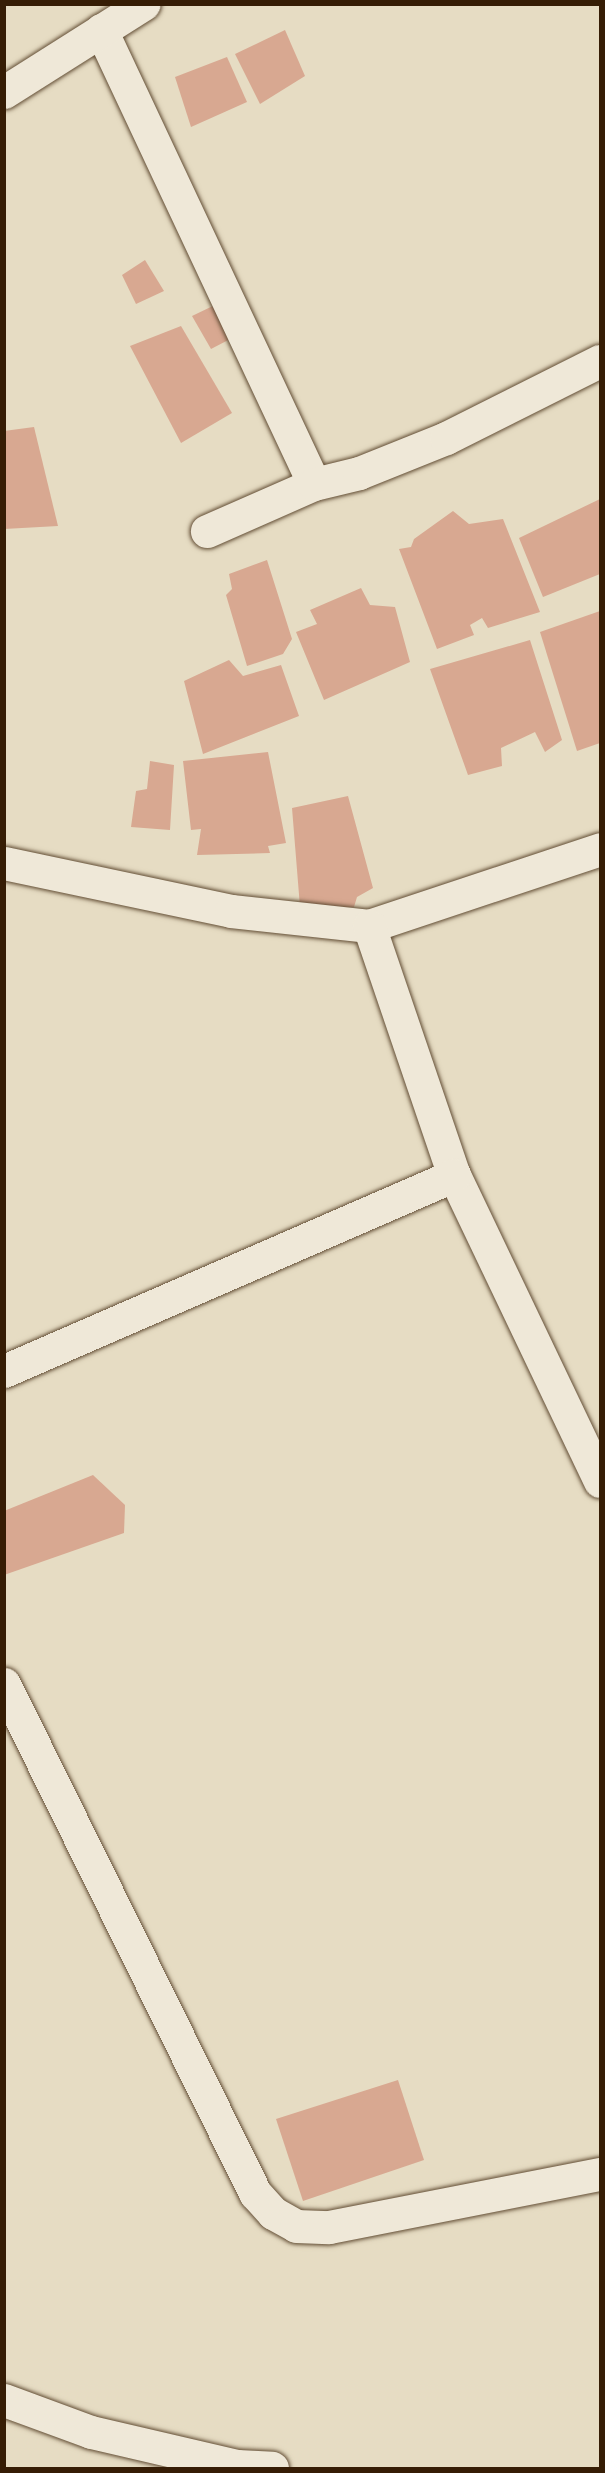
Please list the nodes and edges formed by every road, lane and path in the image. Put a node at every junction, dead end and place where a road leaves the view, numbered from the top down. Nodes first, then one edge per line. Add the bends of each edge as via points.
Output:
1 (143, 4) edge
2 (101, 30) junction
3 (4, 92) edge
4 (600, 361) edge
5 (314, 484) junction
6 (207, 531) dead end
7 (600, 849) edge
8 (4, 863) edge
9 (369, 926) junction
10 (454, 1175) junction
11 (4, 1371) edge
12 (600, 1481) edge
13 (4, 1684) edge
14 (600, 2174) edge
15 (4, 2400) edge
16 (272, 2469) edge

1 - 2 street
2 - 3 street
2 - 5 street
4 - 5 street via 446,438 358,473
5 - 6 street
7 - 9 street
8 - 9 street via 231,911
9 - 10 street
10 - 11 street
10 - 12 street
13 - 14 street via 255,2193 273,2213 296,2226 329,2227
15 - 16 street via 91,2432 237,2466

